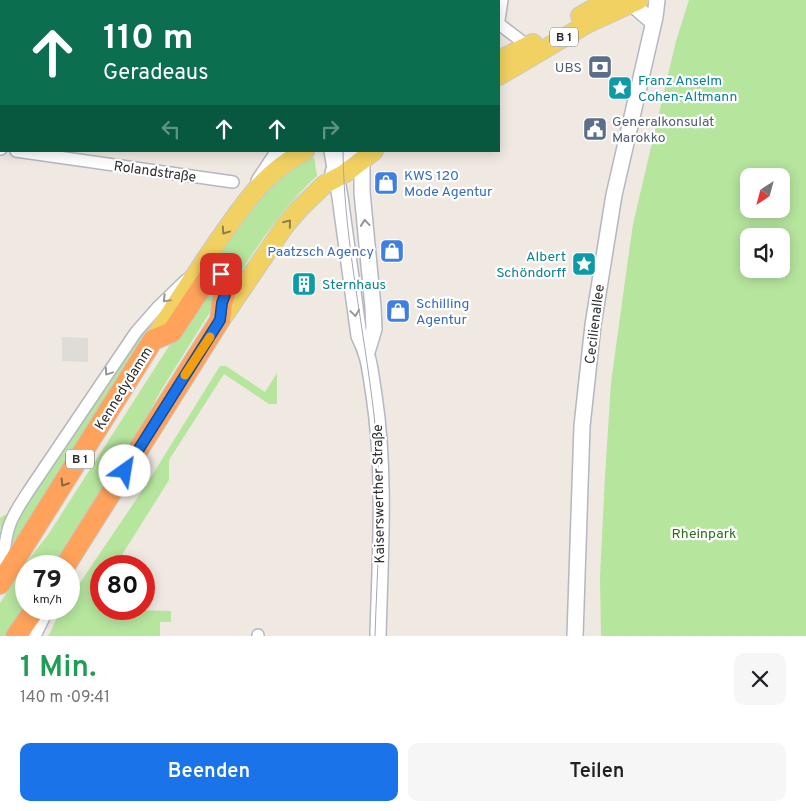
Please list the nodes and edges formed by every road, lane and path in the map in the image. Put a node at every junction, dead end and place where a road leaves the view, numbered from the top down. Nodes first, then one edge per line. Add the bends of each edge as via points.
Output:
1 (502, 0) edge
2 (608, 0) edge
3 (657, 0) edge
4 (664, 0) edge
5 (636, 2) edge
6 (500, 13) edge
7 (654, 20) junction
8 (500, 25) edge
9 (528, 46) junction
10 (500, 60) edge
11 (500, 75) edge
12 (23, 152) edge
13 (278, 152) edge
14 (303, 152) edge
15 (332, 152) edge
16 (361, 154) edge
17 (332, 177) junction
18 (234, 182) dead end
19 (251, 194) junction
20 (199, 269) junction
21 (220, 320) junction
22 (153, 340) junction
23 (367, 352) junction
24 (16, 512) junction
25 (0, 532) edge
26 (73, 555) edge
27 (0, 561) edge
28 (0, 584) edge
29 (27, 620) edge
30 (43, 620) edge
31 (16, 636) edge
32 (35, 636) edge
33 (378, 636) edge
34 (575, 636) edge

1 - 6 street
2 - 9 main road, B 1
3 - 7 street, Cecilienallee
4 - 7 street, Cecilienallee
5 - 7 street
5 - 11 main road, B 1 via 587,24
7 - 34 street, Cecilienallee via 614,194 593,325 582,426
8 - 9 street
9 - 10 main road, B 1
12 - 18 street, Rolandstraße
13 - 19 street, Kennedydamm / B 1
14 - 19 main road, Kennedydamm / B 1 via 276,169
15 - 17 street, Kaiserswerther Straße
16 - 17 main road
23 -> 16 street, Kaiserswerther Straße via 374,329
21 -> 17 main road via 284,227
17 -> 23 street, Kaiserswerther Straße via 359,336
19 -> 20 main road, Kennedydamm / B 1
20 - 22 main road, Kennedydamm / B 1
20 -> 24 street, Kennedydamm via 136,332
21 - 22 highway via 228,282 224,275 216,273 207,279 172,332
21 - 26 highway
22 -> 28 highway, Kennedydamm / B 1
23 - 33 street, Kaiserswerther Straße via 380,446
24 - 25 street
24 - 27 street, Kennedydamm
29 - 31 highway
30 - 32 street

